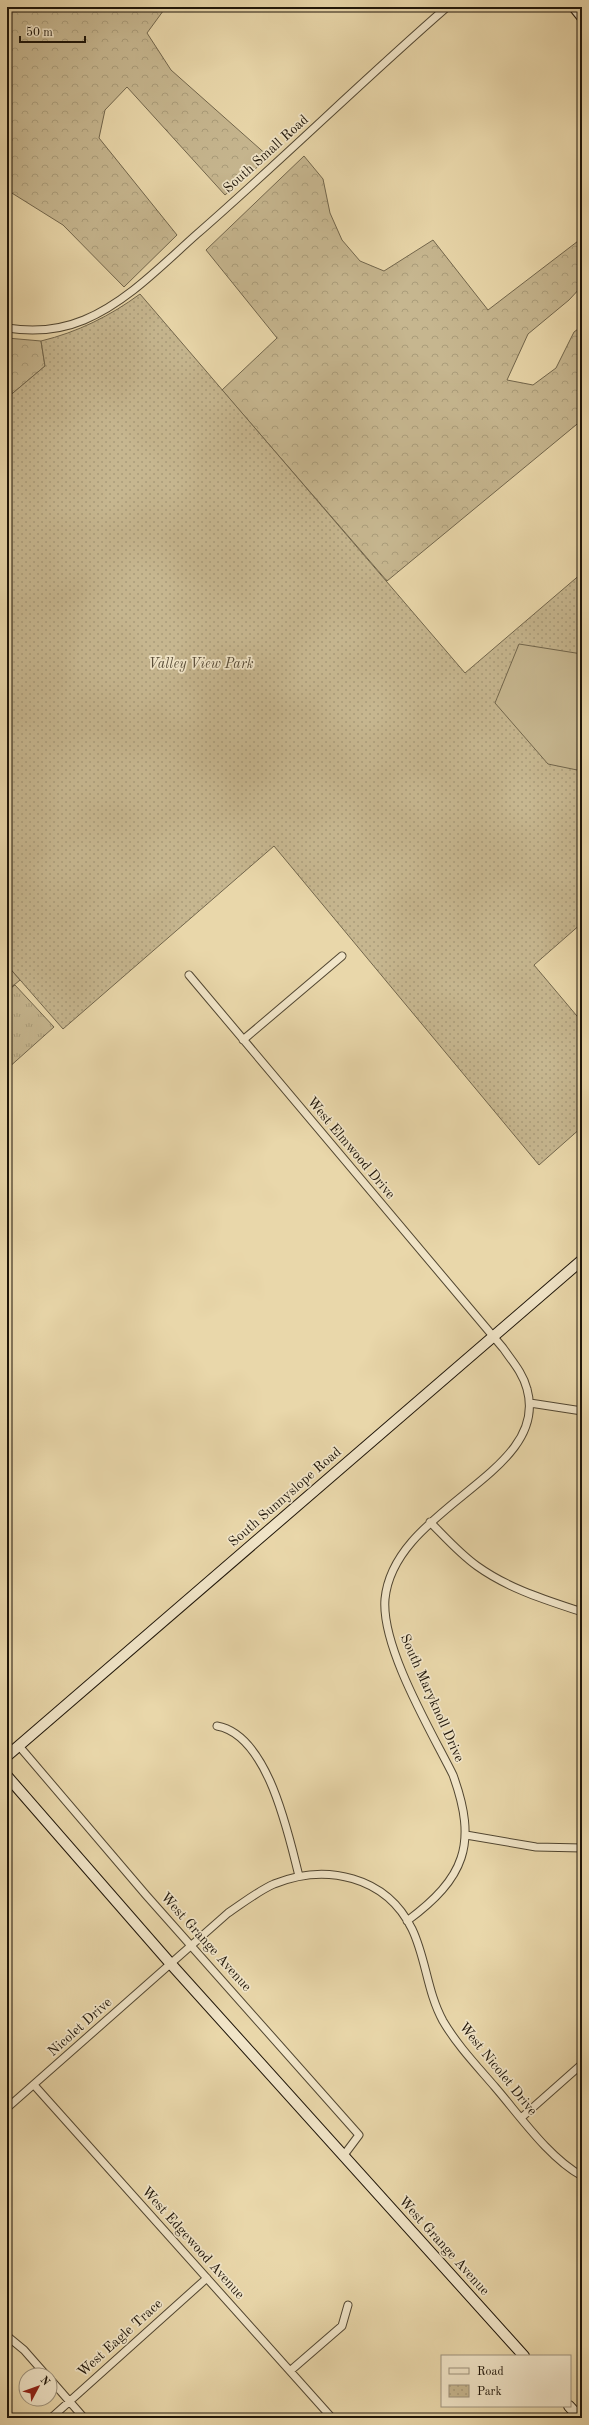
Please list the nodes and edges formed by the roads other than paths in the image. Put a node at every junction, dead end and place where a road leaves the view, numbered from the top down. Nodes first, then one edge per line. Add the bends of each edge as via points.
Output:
1 (447, 7) edge
2 (574, 7) edge
3 (582, 17) edge
4 (7, 328) edge
5 (342, 956) dead end
6 (189, 975) dead end
7 (243, 1040) junction
8 (582, 1260) edge
9 (493, 1337) junction
10 (530, 1403) junction
11 (582, 1411) edge
12 (430, 1522) junction
13 (582, 1612) edge
14 (217, 1726) dead end
15 (19, 1746) junction
16 (7, 1756) edge
17 (7, 1776) edge
18 (466, 1835) junction
19 (582, 1848) edge
20 (299, 1876) junction
21 (407, 1921) junction
22 (191, 1946) junction
23 (170, 1963) junction
24 (582, 2064) edge
25 (34, 2085) junction
26 (7, 2108) edge
27 (521, 2118) junction
28 (344, 2155) junction
29 (582, 2176) edge
30 (207, 2278) junction
31 (348, 2305) dead end
32 (7, 2336) edge
33 (523, 2355) edge
34 (39, 2367) edge
35 (290, 2371) junction
36 (58, 2389) edge
37 (69, 2401) junction
38 (570, 2407) edge
39 (51, 2418) edge
40 (84, 2418) edge
41 (332, 2418) edge
42 (580, 2418) edge

1 - 4 street, South Small Road via 128,294 84,320 58,328
2 - 3 street
5 - 7 street
6 - 7 street, West Elmwood Drive
7 - 9 street, West Elmwood Drive
8 - 9 street, South Sunnyslope Road
9 - 10 street, South Maryknoll Drive via 523,1377
9 - 15 street, South Sunnyslope Road
10 - 11 street
10 - 12 street, South Maryknoll Drive via 526,1427 515,1449
12 - 13 street via 462,1554 495,1578 534,1596
12 - 18 street, South Maryknoll Drive via 408,1544 394,1568 388,1582 385,1610 399,1664 453,1775 461,1797
14 - 20 street via 228,1728 242,1738 263,1770 277,1800
15 - 16 street, South Sunnyslope Road
15 - 22 street, West Grange Avenue
17 - 23 street, West Grange Avenue
18 - 19 street via 536,1847
18 - 21 street, South Maryknoll Drive via 452,1878 433,1902
20 - 21 street, West Nicolet Drive via 326,1874 352,1877 374,1887
20 - 22 street, West Nicolet Drive via 262,1890 228,1913
21 - 27 street, West Nicolet Drive via 417,1940 443,2020 471,2060
22 - 23 street, Nicolet Drive
22 - 28 street, West Grange Avenue via 359,2135
23 - 25 street, Nicolet Drive
23 - 28 street, West Grange Avenue
24 - 27 street
25 - 26 street, Nicolet Drive
25 - 30 street, West Edgewood Avenue
27 - 29 street, West Nicolet Drive via 560,2159
28 - 33 street, West Grange Avenue
30 - 35 street, West Edgewood Avenue
30 - 37 street, West Eagle Trace
31 - 35 street via 342,2326
32 - 34 street
35 - 41 street, West Edgewood Avenue
36 - 37 street
37 - 39 street, West Eagle Trace
37 - 40 street
38 - 42 street

